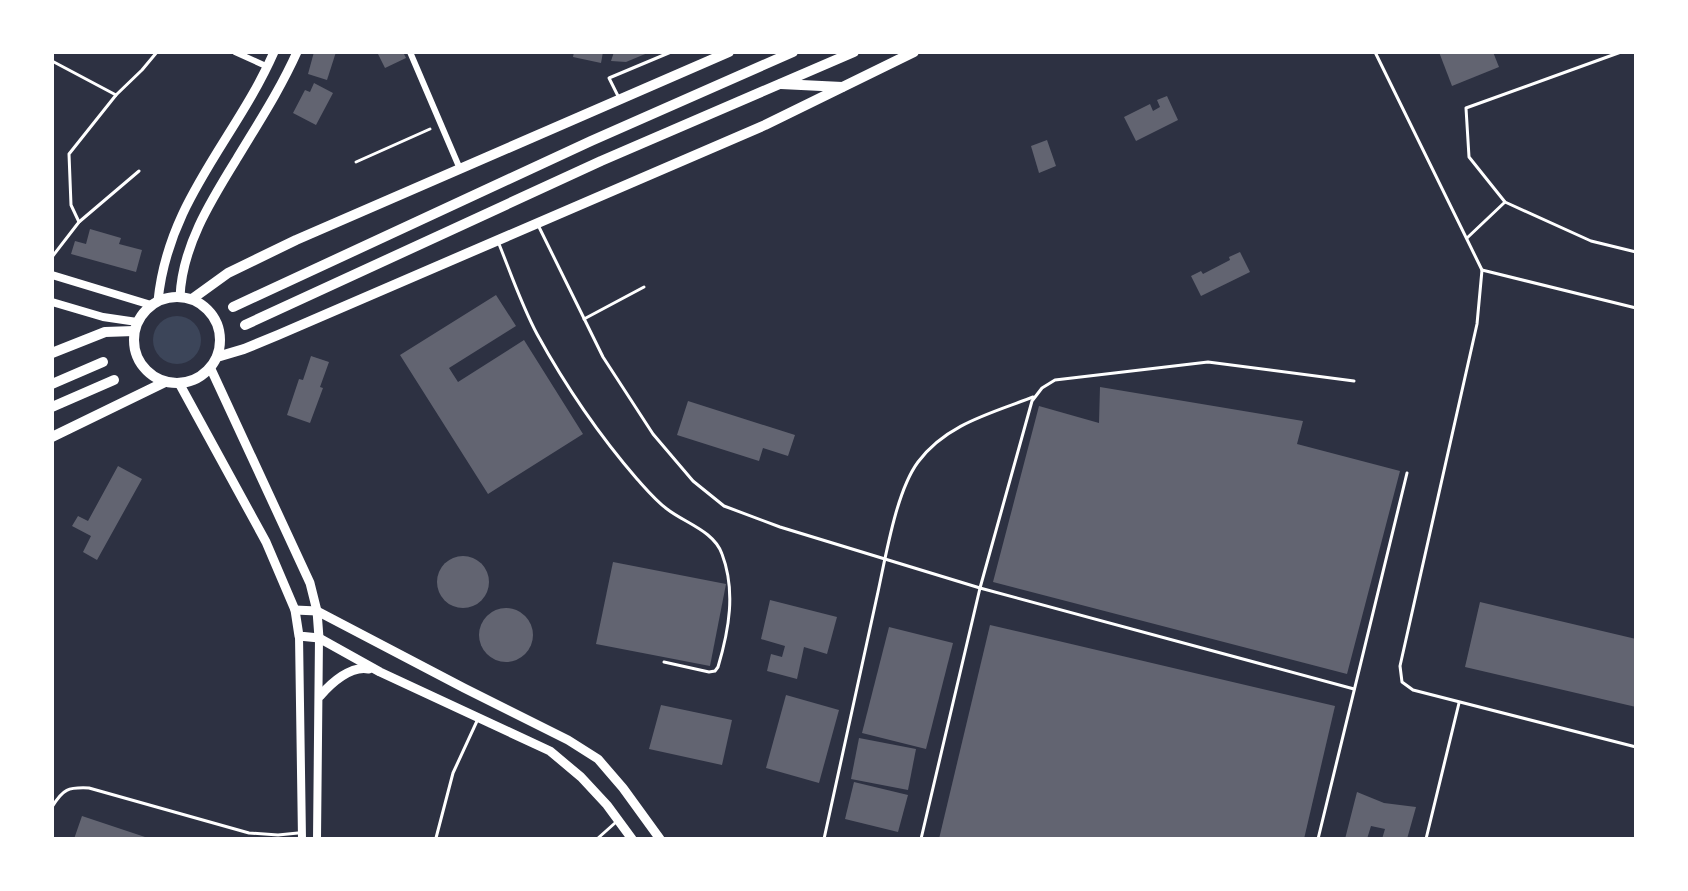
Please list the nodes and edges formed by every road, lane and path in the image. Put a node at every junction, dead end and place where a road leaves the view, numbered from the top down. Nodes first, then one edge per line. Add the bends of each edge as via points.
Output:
1 (157, 52) edge
2 (235, 52) edge
3 (274, 52) edge
4 (297, 52) edge
5 (410, 52) edge
6 (671, 52) edge
7 (729, 52) edge
8 (770, 52) edge
9 (793, 52) edge
10 (854, 52) edge
11 (914, 52) edge
12 (1375, 52) edge
13 (1621, 52) edge
14 (709, 56) edge
15 (52, 61) edge
16 (761, 66) junction
17 (268, 67) junction
18 (779, 84) junction
19 (842, 87) junction
20 (116, 95) junction
21 (620, 100) junction
22 (441, 124) junction
23 (356, 162) dead end
24 (460, 169) junction
25 (139, 171) dead end
26 (1505, 202) junction
27 (79, 222) junction
28 (537, 224) junction
29 (1466, 239) junction
30 (497, 241) junction
31 (1636, 252) edge
32 (52, 257) edge
33 (1482, 270) junction
34 (52, 275) edge
35 (644, 287) dead end
36 (186, 298) junction
37 (52, 302) edge
38 (154, 303) junction
39 (233, 307) dead end
40 (1636, 308) edge
41 (584, 319) junction
42 (245, 325) dead end
43 (136, 327) junction
44 (52, 353) edge
45 (103, 362) dead end
46 (214, 362) junction
47 (114, 380) dead end
48 (1354, 381) dead end
49 (165, 382) junction
50 (179, 383) junction
51 (52, 384) edge
52 (1036, 395) junction
53 (52, 407) edge
54 (52, 437) edge
55 (1407, 473) dead end
56 (885, 559) junction
57 (980, 588) junction
58 (295, 610) junction
59 (317, 611) junction
60 (299, 636) junction
61 (319, 638) junction
62 (664, 662) dead end
63 (380, 672) junction
64 (1354, 689) junction
65 (320, 696) junction
66 (1459, 702) junction
67 (478, 718) junction
68 (1636, 747) edge
69 (52, 807) edge
70 (618, 820) junction
71 (302, 836) edge
72 (436, 838) edge
73 (317, 839) edge
74 (597, 839) edge
75 (632, 839) edge
76 (660, 839) edge
77 (824, 839) edge
78 (921, 839) edge
79 (1318, 839) edge
80 (1426, 839) edge

1 - 20 lane
2 - 17 street
3 - 17 main road
4 - 36 main road via 208,205 181,279
5 - 22 street
6 - 21 lane via 609,78
7 - 14 main road
8 - 16 main road
9 - 16 main road
10 - 18 main road
11 - 19 main road
12 - 29 lane
13 - 26 lane via 1466,108 1469,157
14 - 21 main road
15 - 20 lane
16 - 39 main road
17 - 38 main road via 190,196
18 - 19 main road
18 - 42 main road
19 - 28 main road
20 - 27 lane via 69,154 71,205
21 - 24 main road
22 - 23 path
22 - 24 street
24 - 36 main road via 254,260
25 - 27 lane
26 - 29 lane
26 - 31 lane via 1591,241
27 - 32 lane
28 - 30 main road
28 - 41 lane
29 - 33 lane
30 - 46 main road
30 - 62 lane via 536,333 590,419 657,501 710,537 722,553 731,608 718,667 709,672
33 - 40 lane
33 - 66 lane via 1477,324 1400,666 1402,682 1413,690
34 - 38 street
35 - 41 lane
36 - 38 main road
36 - 46 main road via 206,308 216,322 220,338
37 - 43 street
38 - 43 main road
41 - 56 lane via 653,434 693,481 724,506
43 - 44 main road via 105,332
43 - 49 main road via 134,349 141,365
45 - 51 main road
46 - 50 main road via 195,380
46 - 59 main road via 310,583
47 - 53 main road
48 - 52 lane via 1208,362 1055,380
49 - 50 main road
49 - 54 main road
50 - 58 main road via 266,542
52 - 56 lane via 951,430 935,443 902,495
52 - 57 lane
55 - 64 lane
56 - 57 lane
56 - 77 lane
57 - 64 lane
57 - 78 lane
58 - 59 main road
58 - 60 main road
59 - 61 main road
59 - 76 main road via 598,759
60 - 61 main road
60 - 71 street
61 - 63 main road
61 - 65 street
63 - 65 main road via 362,667 343,675
63 - 67 main road
64 - 79 lane
65 - 73 street
66 - 68 lane
66 - 80 lane
67 - 70 main road via 550,751
67 - 72 lane via 453,773
69 - 71 lane via 61,793 89,788 249,833
70 - 74 lane
70 - 75 main road

